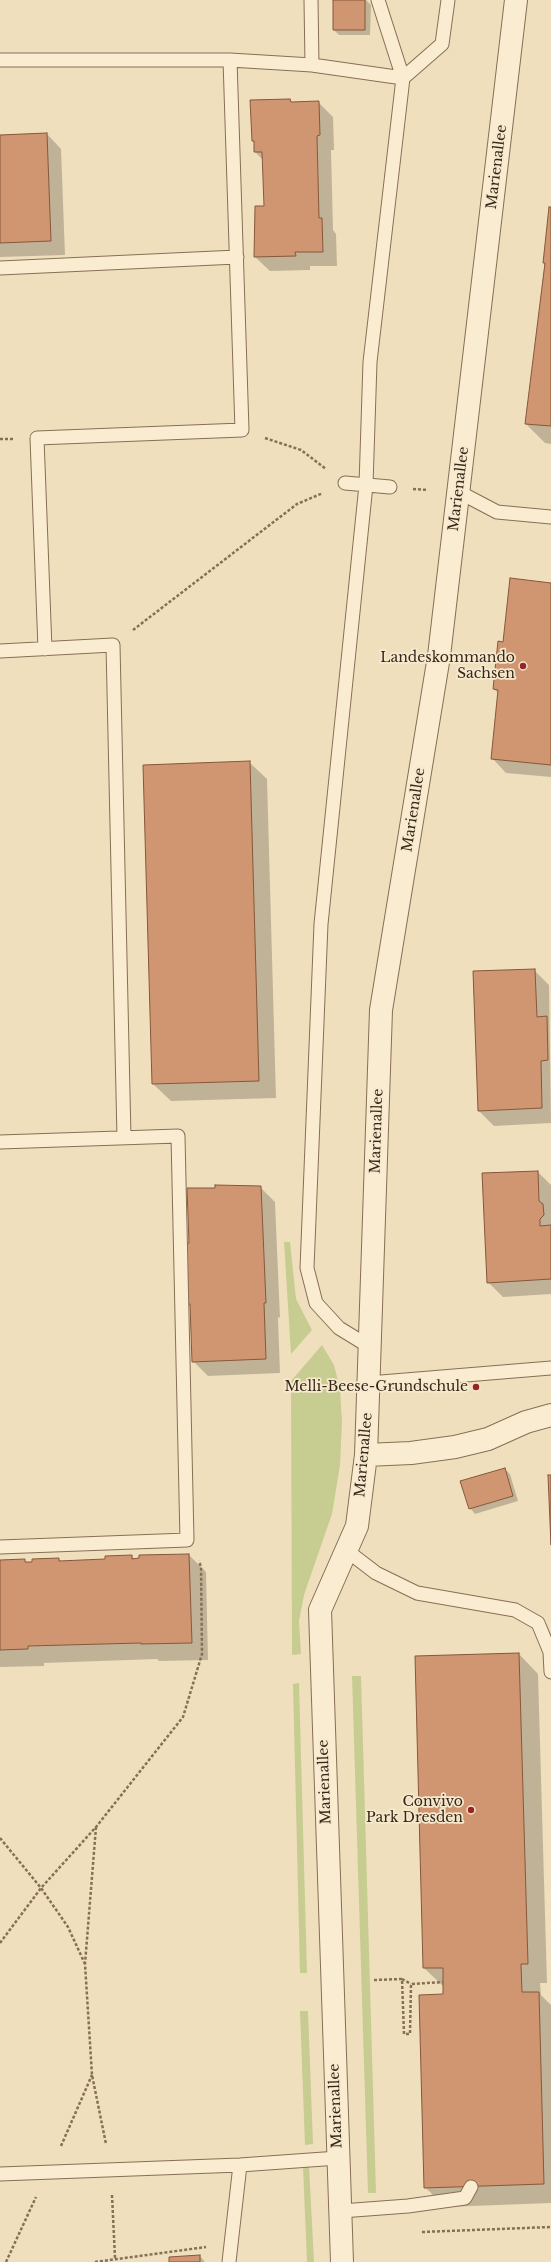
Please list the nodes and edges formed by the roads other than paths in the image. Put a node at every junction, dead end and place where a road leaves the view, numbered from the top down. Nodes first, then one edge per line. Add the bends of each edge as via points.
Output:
1 (311, 0) edge
2 (378, 0) edge
3 (448, 0) edge
4 (516, 0) edge
5 (0, 60) edge
6 (230, 60) junction
7 (312, 65) junction
8 (403, 78) junction
9 (236, 257) junction
10 (0, 268) edge
11 (346, 483) road end
12 (366, 485) junction
13 (390, 487) road end
14 (459, 492) junction
15 (551, 518) edge
16 (45, 649) junction
17 (0, 651) edge
18 (124, 1138) junction
19 (0, 1142) edge
20 (370, 1347) junction
21 (551, 1368) edge
22 (368, 1383) junction
23 (551, 1415) edge
24 (366, 1455) junction
25 (0, 1547) edge
26 (346, 1550) junction
27 (551, 1672) edge
28 (338, 2158) junction
29 (240, 2165) junction
30 (0, 2174) edge
31 (471, 2186) dead end
32 (341, 2211) junction
33 (229, 2262) edge
34 (342, 2262) edge

1 - 7 lane
2 - 8 lane
3 - 8 lane via 442,44
4 - 14 street, Marienallee
5 - 6 lane
6 - 7 lane
6 - 9 lane
7 - 8 lane
8 - 12 lane via 370,362
9 - 10 lane
9 - 16 lane via 242,430 37,438
11 - 12 lane
12 - 13 lane
12 - 20 lane via 321,924 307,1268 316,1303 339,1328
14 - 15 lane via 497,512
14 - 20 street, Marienallee via 440,656 381,1010
16 - 17 lane
16 - 18 lane via 113,645
18 - 19 lane
18 - 25 lane via 178,1136 187,1540
20 - 22 street, Marienallee
21 - 22 lane
22 - 24 street, Marienallee
23 - 24 street via 455,1447 411,1453
24 - 26 street, Marienallee via 357,1526
26 - 27 lane via 376,1573 417,1593 515,1610 538,1623 550,1652
26 - 28 street, Marienallee via 320,1610
28 - 29 lane
28 - 32 street, Marienallee
29 - 30 lane
29 - 33 lane
31 - 32 lane via 465,2198 408,2206
32 - 34 street, Marienallee

